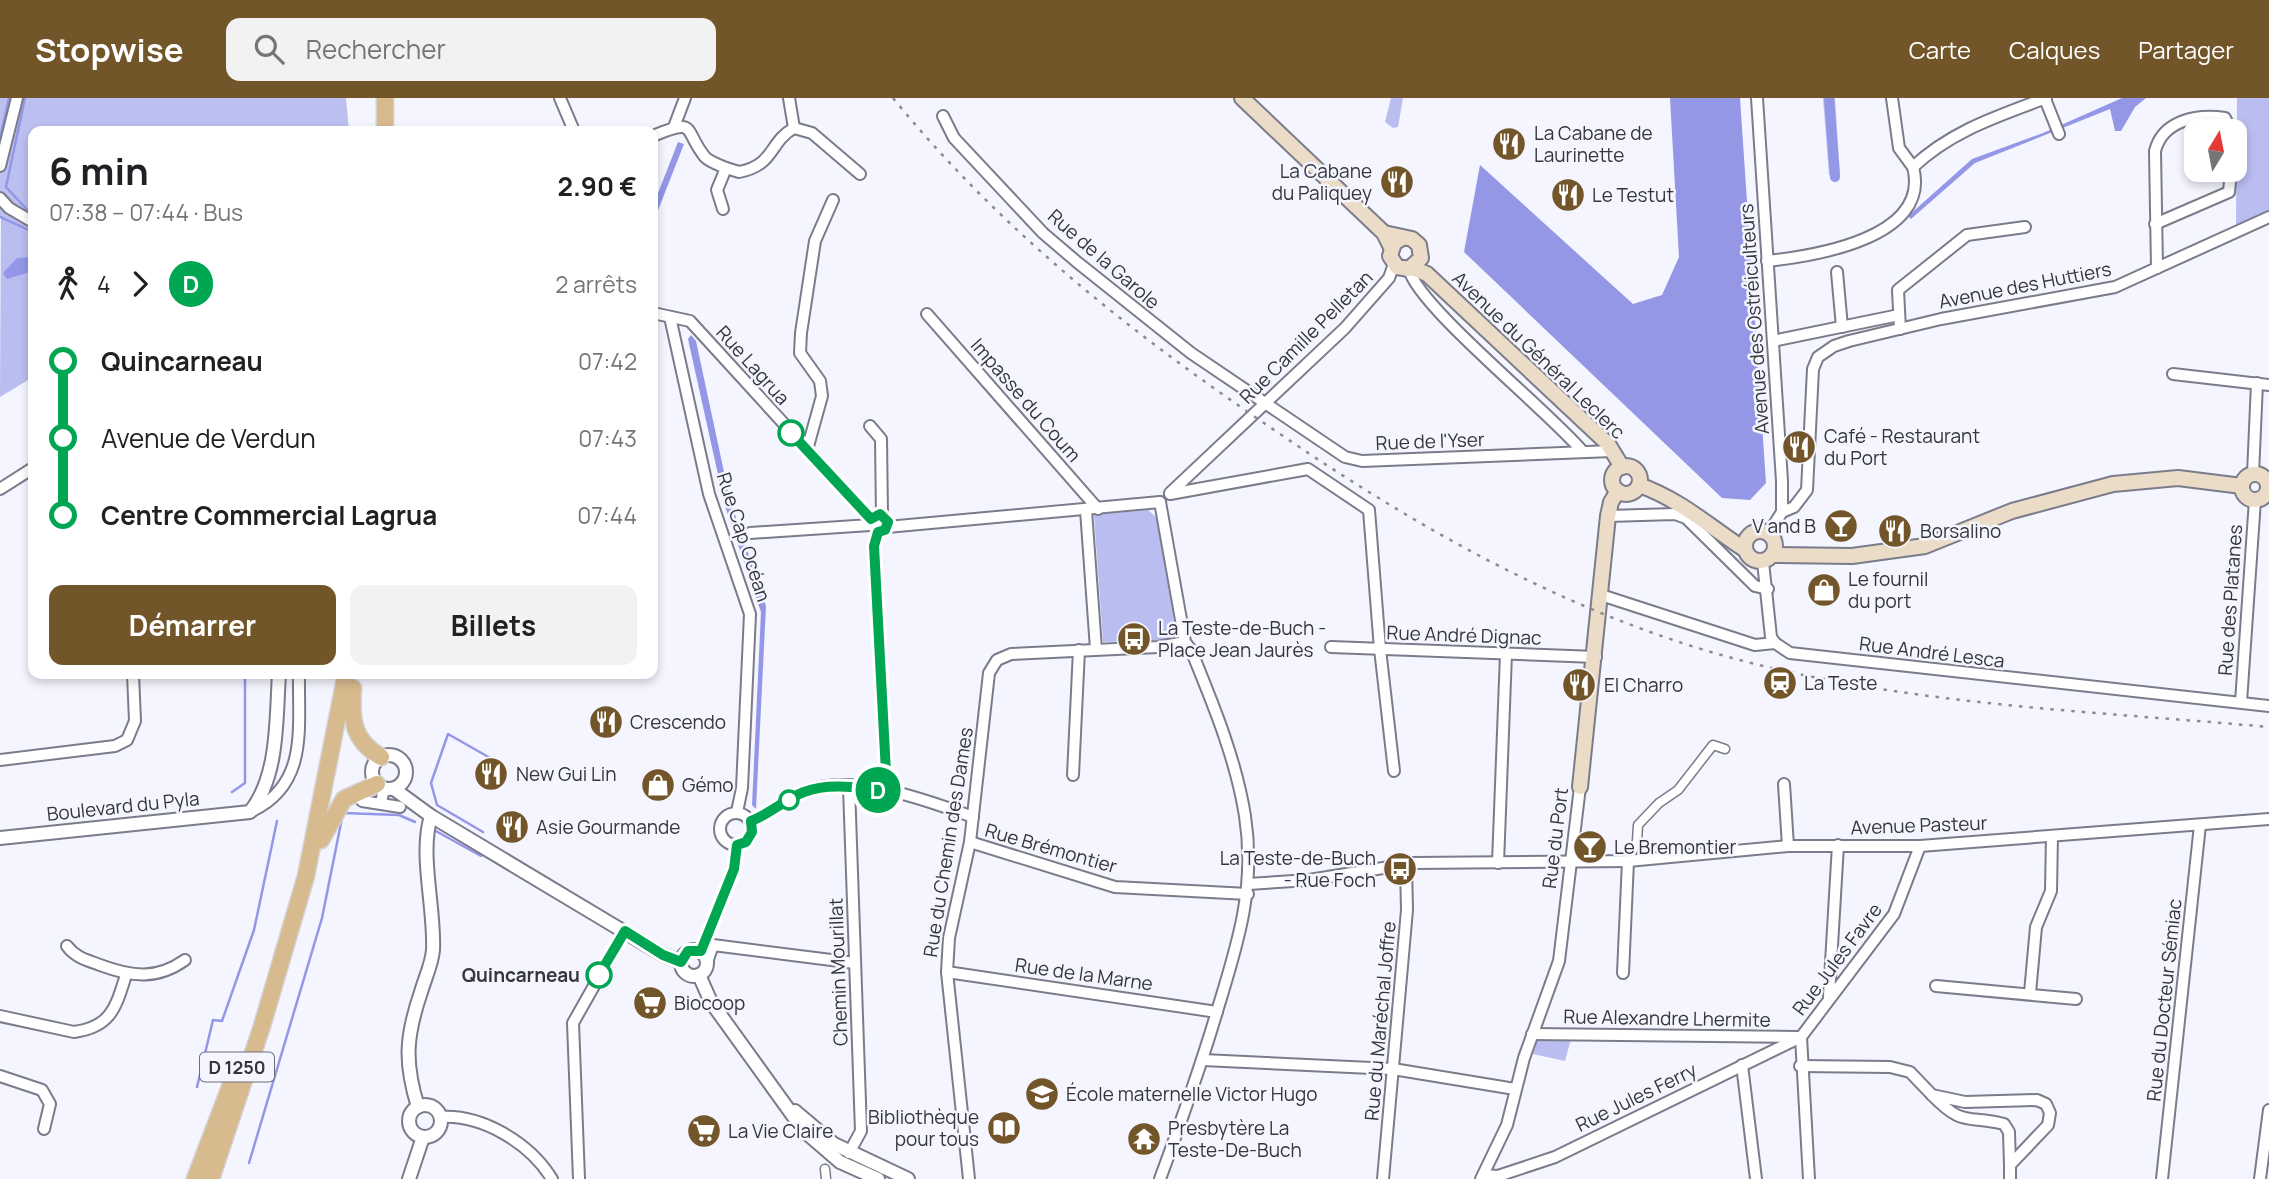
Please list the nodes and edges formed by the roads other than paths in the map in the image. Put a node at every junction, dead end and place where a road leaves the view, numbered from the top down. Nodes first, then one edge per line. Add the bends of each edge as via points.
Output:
1 (17, 98) edge
2 (385, 98) edge
3 (560, 98) edge
4 (685, 98) edge
5 (789, 98) edge
6 (1242, 98) edge
7 (1757, 98) edge
8 (1892, 98) edge
9 (2045, 98) edge
10 (943, 116) dead end
11 (2189, 119) edge
12 (2225, 119) edge
13 (2184, 120) edge
14 (384, 126) edge
15 (571, 126) edge
16 (674, 127) junction
17 (794, 128) junction
18 (658, 134) edge
19 (2059, 134) dead end
20 (0, 166) edge
21 (1913, 167) junction
22 (726, 168) junction
23 (860, 174) dead end
24 (2230, 182) edge
25 (0, 198) edge
26 (833, 200) dead end
27 (723, 209) dead end
28 (2269, 217) edge
29 (28, 219) edge
30 (2155, 224) junction
31 (2025, 226) dead end
32 (1397, 243) junction
33 (1767, 261) junction
34 (1409, 266) junction
35 (2157, 268) junction
36 (1838, 272) dead end
37 (658, 313) edge
38 (928, 314) dead end
39 (1899, 315) junction
40 (670, 317) junction
41 (1842, 327) junction
42 (1900, 329) junction
43 (1773, 341) junction
44 (2173, 374) dead end
45 (2263, 384) edge
46 (1267, 403) junction
47 (870, 426) dead end
48 (807, 450) junction
49 (1612, 450) junction
50 (1583, 452) junction
51 (1622, 467) junction
52 (28, 471) edge
53 (2253, 474) junction
54 (1639, 485) junction
55 (2242, 486) junction
56 (0, 489) edge
57 (1618, 491) junction
58 (2269, 491) edge
59 (1170, 494) junction
60 (2255, 500) junction
61 (1160, 502) junction
62 (1086, 509) junction
63 (1098, 509) junction
64 (1782, 512) junction
65 (1608, 516) junction
66 (878, 524) junction
67 (750, 533) dead end
68 (1721, 533) junction
69 (1751, 534) junction
70 (1770, 548) junction
71 (1744, 549) junction
72 (1768, 589) junction
73 (1601, 595) junction
74 (1185, 642) junction
75 (1775, 643) junction
76 (1331, 647) dead end
77 (1096, 649) junction
78 (1380, 649) junction
79 (1079, 650) junction
80 (1506, 654) junction
81 (1596, 657) junction
82 (133, 679) edge
83 (278, 679) edge
84 (299, 679) edge
85 (345, 679) edge
86 (354, 679) edge
87 (2241, 702) junction
88 (2269, 706) edge
89 (1725, 749) dead end
90 (381, 757) junction
91 (0, 760) edge
92 (1394, 771) dead end
93 (1073, 775) dead end
94 (405, 780) junction
95 (1784, 784) dead end
96 (385, 787) junction
97 (849, 787) junction
98 (1580, 788) joint
99 (887, 791) junction
100 (362, 801) dead end
101 (381, 803) junction
102 (405, 804) junction
103 (250, 812) junction
104 (737, 812) junction
105 (431, 816) junction
106 (973, 817) junction
107 (2269, 819) edge
108 (751, 821) junction
109 (2200, 825) junction
110 (2052, 836) junction
111 (0, 838) edge
112 (970, 842) junction
113 (737, 845) junction
114 (1838, 845) junction
115 (1788, 846) junction
116 (1920, 846) junction
117 (1628, 861) junction
118 (1497, 863) junction
119 (1570, 863) junction
120 (1406, 865) junction
121 (307, 870) junction
122 (1248, 889) junction
123 (625, 931) junction
124 (67, 946) dead end
125 (281, 956) junction
126 (704, 957) junction
127 (185, 960) dead end
128 (681, 962) junction
129 (855, 963) junction
130 (947, 972) junction
131 (1623, 973) dead end
132 (126, 975) junction
133 (698, 975) junction
134 (1936, 986) dead end
135 (2030, 993) junction
136 (1829, 998) junction
137 (2076, 999) dead end
138 (1217, 1012) junction
139 (0, 1016) edge
140 (1532, 1034) junction
141 (1801, 1037) junction
142 (1203, 1060) junction
143 (1742, 1065) junction
144 (1800, 1066) junction
145 (1393, 1069) junction
146 (0, 1076) edge
147 (1515, 1090) junction
148 (1932, 1095) junction
149 (782, 1099) junction
150 (418, 1107) junction
151 (2269, 1111) edge
152 (440, 1117) junction
153 (44, 1129) dead end
154 (423, 1138) junction
155 (849, 1153) junction
156 (2010, 1165) junction
157 (825, 1169) dead end
158 (1483, 1177) edge
159 (195, 1179) edge
160 (211, 1179) edge
161 (409, 1179) edge
162 (552, 1179) edge
163 (579, 1179) edge
164 (825, 1179) edge
165 (878, 1179) edge
166 (908, 1179) edge
167 (970, 1179) edge
168 (1160, 1179) edge
169 (1383, 1179) edge
170 (1756, 1179) edge
171 (1809, 1179) edge
172 (2010, 1179) edge
173 (2162, 1179) edge
174 (2260, 1179) edge

1 - 20 street
2 - 14 main road
3 - 15 street
4 - 16 street
5 - 17 street
6 - 32 main road
7 - 33 street, Avenue des Ostréiculteurs
8 - 21 street via 1899,148
9 - 19 street
9 - 21 street via 1969,127
10 - 46 street, Rue de la Garole via 954,138 1052,240 1139,314
11 - 12 street via 2204,115
13 - 30 street via 2162,135 2154,151
16 - 18 street
16 - 22 street via 693,133 706,157
17 - 22 street via 761,164 739,172
17 - 23 street via 812,133
21 - 33 street via 1912,198 1876,234 1831,251
22 - 27 street via 717,190
24 - 30 street via 2229,192
25 - 29 street
26 - 48 street via 815,241 801,333 800,353 820,381 822,396
28 - 35 street, Avenue des Huttiers
30 - 35 street
31 - 39 street via 1967,235 1898,290
32 - 34 main road
32 - 34 main road via 1416,241 1421,249
33 - 43 street, Avenue des Ostréiculteurs
34 - 46 street, Rue Camille Pelletan via 1389,278
34 - 49 main road, Avenue du Général Leclerc via 1427,274
34 - 50 street via 1412,281 1437,310
35 - 42 street, Avenue des Huttiers via 2115,286
36 - 41 street
37 - 40 street, Rue Lagrua
38 - 63 street, Impasse du Coum
39 - 41 street
39 - 42 street
40 - 48 street, Rue Lagrua via 690,321
40 - 104 street, Rue Cap Océan via 709,494 750,614
41 - 43 street
42 - 64 street, Avenue des Huttiers via 1833,346 1818,358 1812,383 1807,490 1794,507
43 - 64 street, Avenue des Ostréiculteurs
44 - 45 street
45 - 53 street
46 - 50 street, Rue de l'Yser via 1353,460
46 - 59 street, Rue Camille Pelletan
47 - 66 street via 881,439
48 - 66 street, Rue Lagrua
49 - 50 street, Rue de l'Yser
49 - 51 main road, Avenue du Général Leclerc
51 - 54 main road via 1635,469
51 - 57 main road via 1612,480
52 - 56 street
53 - 55 main road
53 - 58 main road via 2265,478
54 - 57 main road via 1630,493
54 - 68 main road via 1683,504
55 - 60 main road via 2244,494
55 - 70 main road via 2178,478 2113,484 2012,511 1925,546 1853,556
57 - 65 main road, Rue du Port
58 - 60 main road
59 - 61 street, Rue Camille Pelletan
59 - 78 street via 1308,469 1369,510
60 - 87 street, Rue des Platanes
61 - 63 street
61 - 74 street
62 - 63 street
62 - 66 street
62 - 77 street
64 - 70 street
65 - 72 street via 1675,514 1686,518 1755,586
65 - 73 main road, Rue du Port
66 - 67 street
66 - 99 street via 874,546
68 - 69 main road
68 - 71 main road
69 - 70 main road via 1760,531
69 - 71 main road
70 - 71 main road via 1749,557
70 - 72 street
72 - 75 street
73 - 75 street, Rue André Lesca via 1755,645
73 - 81 main road, Rue du Port
74 - 77 street, Rue du Chemin des Dames
74 - 122 street via 1192,650 1231,758 1245,814
75 - 87 street, Rue André Lesca via 1790,653
76 - 78 street, Rue André Dignac
77 - 79 street, Rue du Chemin des Dames
78 - 80 street, Rue André Dignac
78 - 92 street
79 - 93 street
79 - 106 street, Rue du Chemin des Dames via 1011,654 993,665
80 - 81 street, Rue André Dignac
80 - 118 street
81 - 98 main road, Rue du Port
82 - 91 street via 135,721 127,740 115,746
83 - 103 street via 268,778
84 - 103 street via 291,778 279,794
85 - 121 main road, D 1250
86 - 90 main road via 353,726 358,738
87 - 88 street, Rue André Lesca
89 - 117 street via 1713,745 1678,790 1644,817
90 - 94 street via 400,758 407,770
90 - 96 street via 372,769
94 - 96 street
94 - 102 street
95 - 115 street
96 - 101 street
96 - 102 street
96 - 121 main road via 351,794 337,807
97 - 99 street
97 - 108 street via 804,792
97 - 129 street, Chemin Mourillat
98 - 119 street, Rue du Port
99 - 106 street via 919,797
100 - 101 street
101 - 102 street
102 - 105 street
103 - 111 street, Boulevard du Pyla
104 - 108 street
104 - 113 street via 729,813 719,826 720,836
105 - 123 street
105 - 150 street via 425,835 434,912 432,954 408,1030 408,1075
106 - 112 street, Rue du Chemin des Dames
107 - 109 street, Avenue Pasteur
108 - 113 street via 752,832 746,842
109 - 110 street, Avenue Pasteur
109 - 173 street, Rue du Docteur Sémiac
110 - 116 street, Avenue Pasteur
110 - 135 street via 2051,891 2036,927
112 - 122 street, Rue Brémontier via 1115,887
112 - 130 street, Rue du Chemin des Dames via 949,938
113 - 126 street via 734,869
114 - 115 street, Avenue Pasteur
114 - 116 street, Avenue Pasteur
114 - 136 street
115 - 117 street, Avenue Pasteur
116 - 136 street, Rue Jules Favre via 1894,914
117 - 119 street, Avenue Pasteur
117 - 131 street
118 - 119 street, Avenue Pasteur
118 - 120 street, Avenue Pasteur
119 - 140 street, Rue du Port via 1562,951
120 - 122 street, Rue Brémontier
120 - 145 street, Rue du Maréchal Joffre via 1407,910
121 - 125 main road, D 1250
122 - 138 street via 1238,946
123 - 128 street
123 - 163 street via 573,1023
124 - 132 street via 75,956
125 - 159 main road, D 1250
125 - 160 main road, D 1250
126 - 128 street via 688,951
126 - 129 street via 713,945
126 - 133 street via 705,970
127 - 132 street via 151,975
128 - 133 street via 686,973
129 - 155 street, Chemin Mourillat via 861,1131
130 - 138 street, Rue de la Marne
130 - 167 street, Rue du Chemin des Dames
132 - 139 street via 114,1013 84,1031
133 - 149 street via 711,1002
134 - 135 street
135 - 137 street
136 - 141 street, Rue Jules Favre
138 - 142 street
140 - 141 street, Rue Alexandre Lhermite
140 - 147 street, Rue du Port
141 - 143 street, Rue Jules Ferry
141 - 144 street, Rue Jules Favre
142 - 145 street
142 - 168 street
143 - 158 street, Rue Jules Ferry via 1555,1157
143 - 170 street
144 - 148 street via 1900,1068
144 - 171 street, Rue Jules Favre
145 - 147 street
145 - 169 street, Rue du Maréchal Joffre
146 - 153 street via 43,1090 50,1104
147 - 158 street, Rue du Port via 1505,1133
148 - 156 street via 1966,1121 2004,1124 2009,1132
148 - 156 street via 1965,1102 2037,1100 2046,1104 2048,1125
149 - 155 street
149 - 165 street via 818,1145 848,1167
150 - 152 street via 429,1106
150 - 154 street via 409,1124
151 - 174 street
152 - 154 street via 437,1132
152 - 162 street via 466,1118 497,1129 529,1152
154 - 161 street
155 - 166 street
156 - 172 street
157 - 164 street

